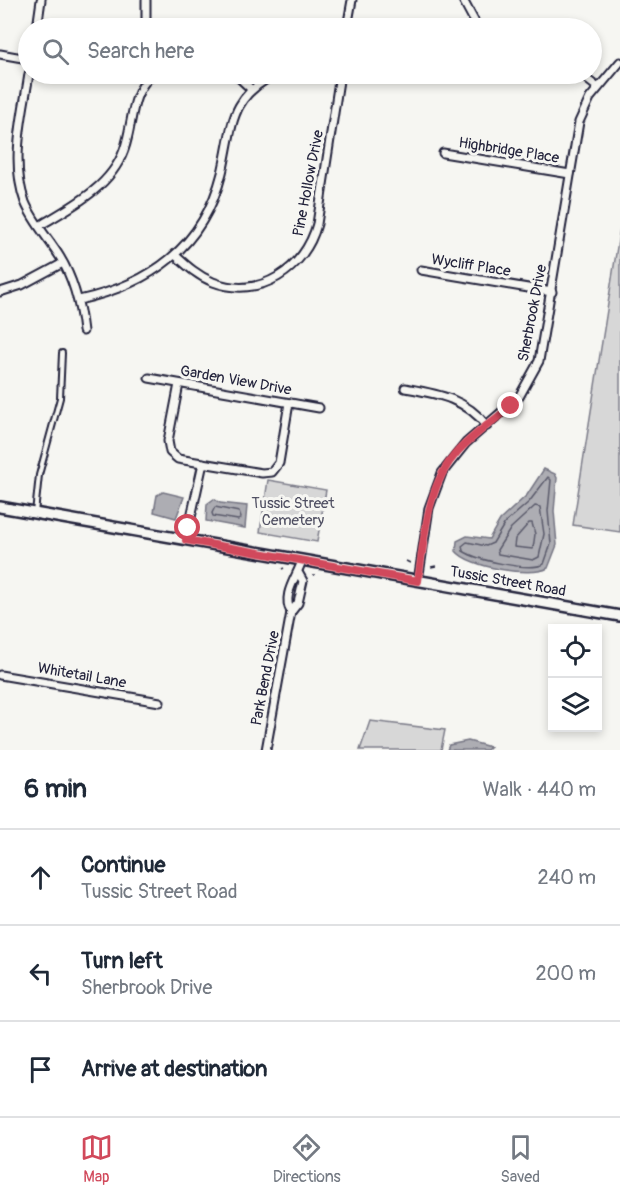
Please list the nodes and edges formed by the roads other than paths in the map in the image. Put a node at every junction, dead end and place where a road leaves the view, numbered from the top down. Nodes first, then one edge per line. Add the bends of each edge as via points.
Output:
1 (41, 0) edge
2 (146, 0) edge
3 (352, 0) edge
4 (463, 0) edge
5 (38, 18) edge
6 (146, 18) edge
7 (349, 18) edge
8 (473, 18) edge
9 (0, 54) edge
10 (18, 57) edge
11 (620, 62) edge
12 (602, 82) edge
13 (28, 84) edge
14 (145, 84) edge
15 (246, 84) edge
16 (259, 84) edge
17 (338, 84) edge
18 (593, 84) edge
19 (600, 84) edge
20 (597, 87) junction
21 (251, 89) junction
22 (443, 153) dead end
23 (570, 174) junction
24 (39, 226) junction
25 (175, 255) junction
26 (63, 263) junction
27 (421, 270) dead end
28 (0, 291) edge
29 (552, 292) junction
30 (79, 300) junction
31 (83, 331) dead end
32 (62, 353) dead end
33 (149, 378) dead end
34 (179, 384) junction
35 (405, 388) dead end
36 (289, 403) junction
37 (319, 408) dead end
38 (487, 426) junction
39 (203, 463) junction
40 (0, 507) edge
41 (34, 513) junction
42 (186, 540) junction
43 (302, 560) junction
44 (418, 581) junction
45 (620, 616) edge
46 (0, 675) edge
47 (160, 702) dead end
48 (266, 750) edge

1 - 5 street
2 - 6 street
3 - 7 street
4 - 8 street
9 - 10 street
11 - 12 street, Sherbrook Drive
13 - 24 street via 18,166 26,204
14 - 24 street via 135,97 124,149 114,169 89,194
15 - 21 street
16 - 21 street
17 - 25 street, Pine Hollow Drive via 317,224 310,247 297,264 270,281 236,287 203,278
18 - 20 street
19 - 20 street, Sherbrook Drive
20 - 23 street, Sherbrook Drive via 579,122
21 - 25 street via 232,120 211,205
22 - 23 street, Highbridge Place
23 - 29 street, Sherbrook Drive
24 - 26 street
25 - 30 street via 130,285
26 - 28 street via 22,285
26 - 30 street
27 - 29 street, Wycliff Place
29 - 38 street, Sherbrook Drive via 543,347 534,372 515,401
30 - 31 street
32 - 41 lane via 60,398 41,464
33 - 34 street, Garden View Drive
34 - 36 street, Garden View Drive
34 - 39 street via 168,441 170,452 178,459
35 - 38 street via 452,398 472,409
36 - 37 street, Garden View Drive
36 - 39 street via 279,463 272,472
38 - 44 street, Sherbrook Drive via 458,451 436,486
39 - 42 street
40 - 41 main road, Tussic Street Road
41 - 42 main road, Tussic Street Road
42 - 43 main road, Tussic Street Road
43 - 44 main road, Tussic Street Road
43 - 48 street, Park Bend Drive via 299,574 303,581 298,603 291,612
44 - 45 main road, Tussic Street Road
46 - 47 street, Whitetail Lane

